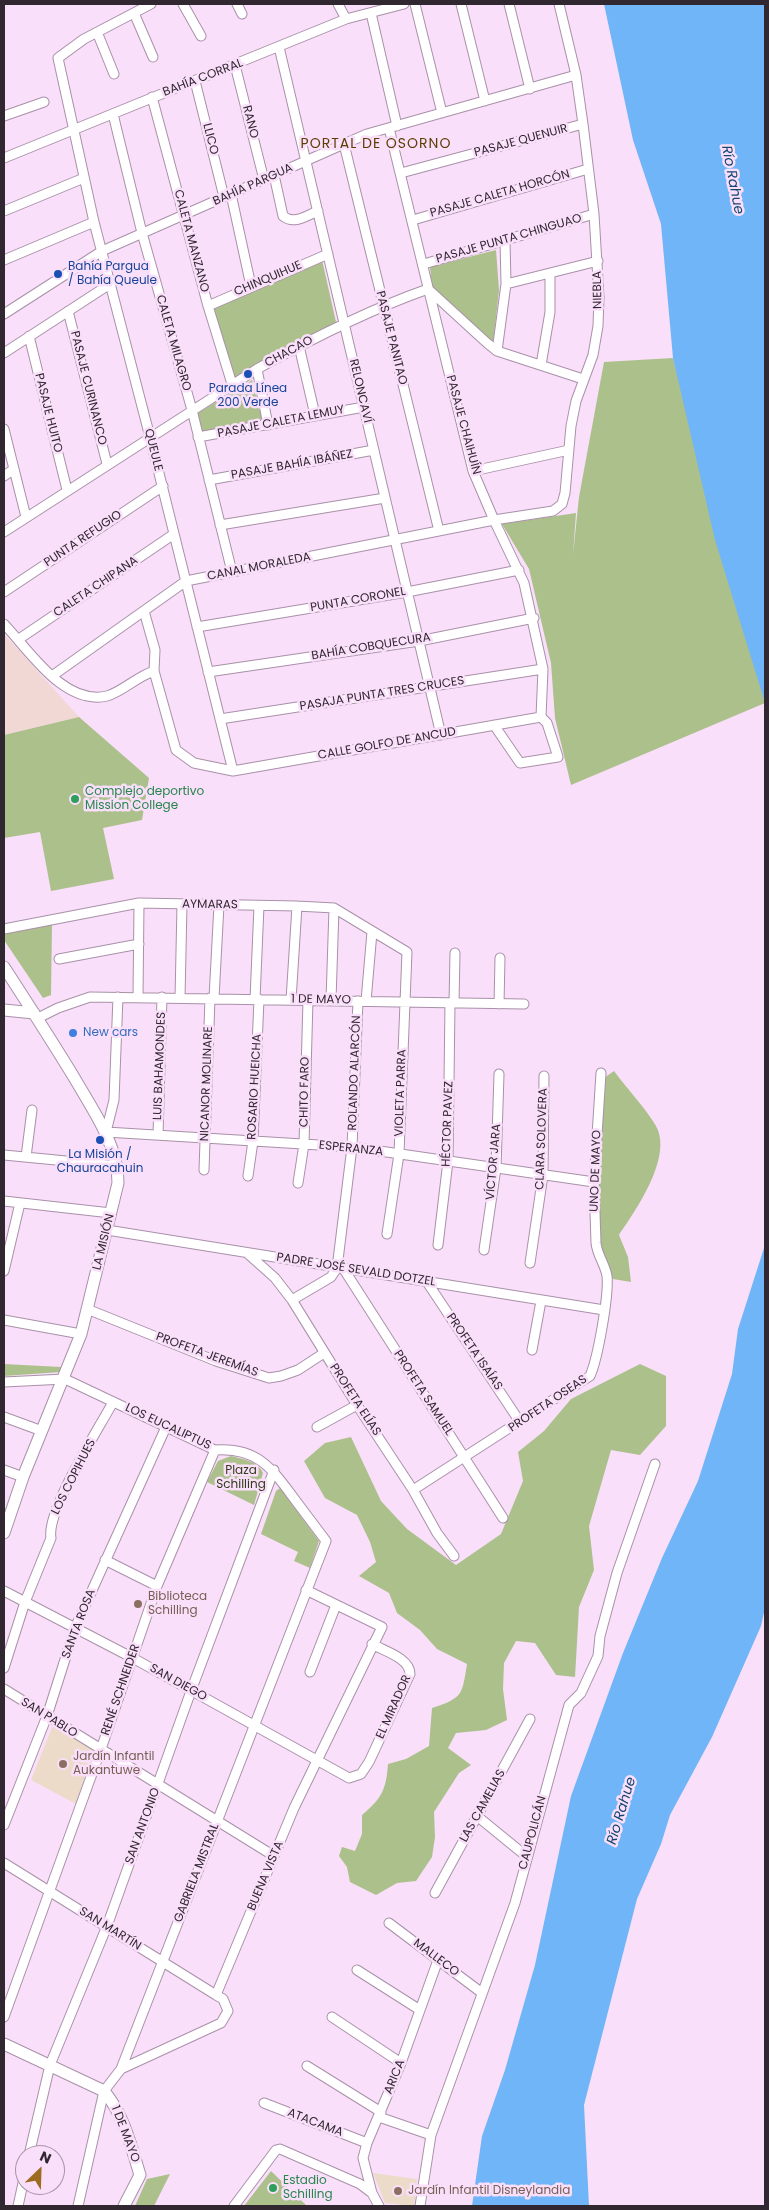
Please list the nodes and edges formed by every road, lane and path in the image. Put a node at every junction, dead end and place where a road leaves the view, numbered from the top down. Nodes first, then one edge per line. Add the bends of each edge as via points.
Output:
1 (151, 4) edge
2 (183, 4) edge
3 (237, 4) edge
4 (338, 4) edge
5 (404, 4) edge
6 (415, 4) edge
7 (461, 4) edge
8 (509, 4) edge
9 (560, 4) edge
10 (393, 5) edge
11 (134, 13) junction
12 (371, 13) junction
13 (242, 14) dead end
14 (346, 19) junction
15 (97, 32) junction
16 (201, 36) dead end
17 (279, 47) junction
18 (153, 57) dead end
19 (235, 65) junction
20 (114, 74) dead end
21 (576, 75) junction
22 (195, 81) junction
23 (530, 89) junction
24 (152, 97) junction
25 (485, 101) junction
26 (44, 102) dead end
27 (442, 113) junction
28 (113, 114) junction
29 (4, 116) edge
30 (583, 124) junction
31 (393, 127) junction
32 (73, 130) junction
33 (344, 144) junction
34 (4, 158) edge
35 (306, 161) junction
36 (588, 169) junction
37 (401, 173) junction
38 (274, 175) junction
39 (84, 178) junction
40 (264, 180) junction
41 (228, 196) junction
42 (4, 210) edge
43 (318, 211) junction
44 (594, 214) junction
45 (184, 215) junction
46 (413, 220) junction
47 (94, 222) junction
48 (142, 234) junction
49 (505, 240) junction
50 (102, 251) junction
51 (328, 254) junction
52 (4, 260) edge
53 (598, 261) junction
54 (424, 264) junction
55 (550, 273) junction
56 (110, 284) junction
57 (506, 284) junction
58 (251, 286) junction
59 (428, 289) junction
60 (382, 305) junction
61 (208, 306) junction
62 (68, 311) junction
63 (4, 314) edge
64 (344, 324) junction
65 (29, 336) junction
66 (299, 346) junction
67 (497, 351) junction
68 (4, 353) edge
69 (541, 365) junction
70 (257, 369) junction
71 (584, 379) junction
72 (232, 384) junction
73 (364, 407) junction
74 (192, 410) junction
75 (315, 415) junction
76 (268, 425) junction
77 (4, 429) edge
78 (150, 437) junction
79 (198, 437) junction
80 (374, 450) junction
81 (569, 450) junction
82 (107, 464) junction
83 (14, 470) junction
84 (473, 471) junction
85 (4, 476) edge
86 (210, 480) junction
87 (162, 486) junction
88 (67, 490) junction
89 (385, 498) junction
90 (26, 517) junction
91 (494, 520) junction
92 (220, 525) junction
93 (439, 531) junction
94 (4, 532) edge
95 (174, 534) junction
96 (395, 540) junction
97 (519, 570) junction
98 (232, 572) junction
99 (186, 581) junction
100 (4, 592) edge
101 (407, 592) junction
102 (144, 611) junction
103 (534, 618) junction
104 (4, 624) edge
105 (197, 626) junction
106 (18, 639) junction
107 (419, 641) junction
108 (543, 669) junction
109 (154, 671) junction
110 (208, 672) junction
111 (52, 676) junction
112 (430, 688) junction
113 (541, 717) junction
114 (220, 719) junction
115 (494, 725) junction
116 (441, 735) junction
117 (232, 771) junction
118 (139, 903) junction
119 (182, 904) junction
120 (219, 904) junction
121 (259, 906) junction
122 (296, 906) junction
123 (334, 908) junction
124 (4, 929) edge
125 (372, 932) junction
126 (139, 944) junction
127 (408, 952) joint
128 (455, 953) dead end
129 (500, 958) dead end
130 (59, 959) dead end
131 (4, 968) edge
132 (118, 997) junction
133 (138, 997) junction
134 (162, 998) junction
135 (180, 998) junction
136 (212, 998) junction
137 (257, 999) junction
138 (290, 1000) junction
139 (308, 1000) junction
140 (331, 1000) junction
141 (362, 1001) junction
142 (404, 1002) junction
143 (452, 1003) junction
144 (499, 1004) junction
145 (524, 1004) dead end
146 (4, 1010) edge
147 (36, 1016) junction
148 (601, 1073) dead end
149 (500, 1074) dead end
150 (544, 1076) dead end
151 (114, 1100) junction
152 (32, 1110) dead end
153 (93, 1110) junction
154 (106, 1132) junction
155 (158, 1135) junction
156 (206, 1138) junction
157 (253, 1141) junction
158 (304, 1144) junction
159 (352, 1147) junction
160 (399, 1154) junction
161 (4, 1155) edge
162 (26, 1157) junction
163 (448, 1161) junction
164 (118, 1166) junction
165 (496, 1168) junction
166 (204, 1170) dead end
167 (543, 1175) junction
168 (248, 1176) dead end
169 (594, 1182) junction
170 (298, 1183) dead end
171 (4, 1201) edge
172 (20, 1203) junction
173 (111, 1212) junction
174 (107, 1230) junction
175 (387, 1234) dead end
176 (438, 1245) dead end
177 (484, 1250) dead end
178 (246, 1252) junction
179 (530, 1262) dead end
180 (340, 1268) junction
181 (605, 1268) joint
182 (4, 1271) edge
183 (427, 1282) junction
184 (292, 1300) junction
185 (541, 1301) junction
186 (87, 1309) junction
187 (604, 1310) junction
188 (4, 1320) edge
189 (81, 1334) junction
190 (532, 1350) dead end
191 (324, 1353) junction
192 (64, 1379) junction
193 (4, 1382) edge
194 (113, 1402) junction
195 (357, 1405) junction
196 (4, 1417) edge
197 (520, 1422) junction
198 (166, 1427) junction
199 (317, 1427) dead end
200 (42, 1430) junction
201 (215, 1450) junction
202 (465, 1458) junction
203 (655, 1464) dead end
204 (4, 1470) edge
205 (274, 1470) junction
206 (22, 1477) junction
207 (413, 1490) junction
208 (503, 1518) dead end
209 (4, 1533) edge
210 (326, 1541) joint
211 (454, 1556) dead end
212 (105, 1560) junction
213 (158, 1586) junction
214 (306, 1590) junction
215 (4, 1591) edge
216 (25, 1602) junction
217 (336, 1605) junction
218 (75, 1628) junction
219 (372, 1644) junction
220 (131, 1657) junction
221 (4, 1668) edge
222 (310, 1672) dead end
223 (4, 1690) edge
224 (191, 1691) junction
225 (47, 1716) junction
226 (530, 1718) dead end
227 (254, 1726) junction
228 (101, 1749) junction
229 (318, 1761) junction
230 (349, 1778) joint
231 (158, 1784) junction
232 (477, 1816) junction
233 (217, 1820) junction
234 (4, 1825) edge
235 (274, 1856) junction
236 (526, 1856) junction
237 (4, 1863) edge
238 (49, 1891) junction
239 (435, 1893) dead end
240 (389, 1923) dead end
241 (107, 1926) junction
242 (438, 1960) junction
243 (163, 1962) junction
244 (357, 1970) dead end
245 (482, 1993) junction
246 (216, 1995) junction
247 (420, 2010) junction
248 (332, 2016) dead end
249 (4, 2017) edge
250 (4, 2044) edge
251 (401, 2063) junction
252 (50, 2066) junction
253 (307, 2066) dead end
254 (121, 2069) junction
255 (104, 2091) junction
256 (264, 2102) dead end
257 (380, 2115) junction
258 (431, 2135) junction
259 (366, 2143) junction
260 (31, 2145) edge
261 (372, 2194) junction
262 (78, 2206) edge
263 (124, 2206) edge
264 (234, 2206) edge
265 (379, 2206) edge
266 (420, 2206) edge

1 - 11 street
2 - 16 street
3 - 13 street
4 - 14 street
5 - 10 street, BAHÍA CORRAL
6 - 27 street
7 - 25 street
8 - 23 street
9 - 21 street, NIEBLA
10 - 12 street, BAHÍA CORRAL
11 - 15 street
11 - 18 street
12 - 14 street, BAHÍA CORRAL
12 - 31 street, PASAJE CHAIHUÍN
14 - 17 street, BAHÍA CORRAL
15 - 20 street
15 - 32 street, QUEULE via 58,58
17 - 19 street, BAHÍA CORRAL
17 - 35 street, RELONCAVÍ
19 - 22 street, BAHÍA CORRAL
19 - 40 street, RANO
21 - 23 street, BAHÍA PARGUA
21 - 30 street, NIEBLA
22 - 24 street, BAHÍA CORRAL
22 - 41 street, LLICO
23 - 25 street, BAHÍA PARGUA
24 - 28 street, BAHÍA CORRAL
24 - 45 street, CALETA MANZANO
25 - 27 street, BAHÍA PARGUA
26 - 29 street
27 - 31 street, BAHÍA PARGUA
28 - 32 street, BAHÍA CORRAL
28 - 48 street, CALETA MILAGRO
30 - 36 street, NIEBLA
30 - 37 street, PASAJE QUENUIR
31 - 33 street, BAHÍA PARGUA
31 - 37 street, PASAJE CHAIHUÍN
32 - 34 street, BAHÍA CORRAL
32 - 39 street, QUEULE
33 - 35 street, BAHÍA PARGUA
33 - 60 street, PASAJE PANITAO
35 - 38 street, BAHÍA PARGUA
35 - 43 street, RELONCAVÍ
36 - 44 street, NIEBLA
36 - 46 street, PASAJE CALETA HORCÓN
37 - 46 street, PASAJE CHAIHUÍN
38 - 40 street, BAHÍA PARGUA
38 - 43 street via 283,216 293,221
39 - 42 street
39 - 47 street, QUEULE
40 - 41 street, BAHÍA PARGUA
41 - 45 street, BAHÍA PARGUA
41 - 58 street, LLICO
43 - 51 street, RELONCAVÍ
44 - 49 street, PASAJE PUNTA CHINGUAO
44 - 53 street, NIEBLA
45 - 48 street, BAHÍA PARGUA
45 - 61 street, CALETA MANZANO
46 - 54 street, PASAJE CHAIHUÍN
47 - 50 street, QUEULE
47 - 52 street
48 - 50 street, BAHÍA PARGUA
48 - 74 street, CALETA MILAGRO
49 - 54 street, PASAJE PUNTA CHINGUAO
49 - 57 street
50 - 56 street, QUEULE
50 - 63 street, BAHÍA PARGUA
51 - 58 street, CHINQUIHUE
51 - 64 street, RELONCAVÍ
53 - 55 street
53 - 71 street, NIEBLA via 598,326 593,355
54 - 59 street, PASAJE CHAIHUÍN
55 - 57 street
55 - 69 street via 550,312
56 - 62 street
56 - 78 street, QUEULE
57 - 67 street
58 - 61 street, CHINQUIHUE
59 - 60 street, CHACAO
59 - 67 street
59 - 84 street, PASAJE CHAIHUÍN
60 - 64 street, CHACAO
60 - 93 street, PASAJE PANITAO
61 - 72 street, CALETA MANZANO
62 - 65 street
62 - 82 street, PASAJE CURINANCO
64 - 66 street, CHACAO
64 - 73 street, RELONCAVÍ
65 - 68 street
65 - 88 street, PASAJE HUITO
66 - 70 street, CHACAO
66 - 75 street
67 - 69 street
69 - 71 street
70 - 72 street, CHACAO
70 - 76 street
71 - 81 street, NIEBLA via 576,401
72 - 74 street, CHACAO
73 - 75 street, PASAJE CALETA LEMUY
73 - 80 street, RELONCAVÍ
74 - 78 street, CHACAO
74 - 79 street, CALETA MILAGRO
75 - 76 street, PASAJE CALETA LEMUY
76 - 79 street, PASAJE CALETA LEMUY
77 - 83 street
78 - 82 street, CHACAO
78 - 87 street, QUEULE
79 - 86 street, CALETA MILAGRO
80 - 86 street, PASAJE BAHÍA IBÁÑEZ
80 - 89 street, RELONCAVÍ
81 - 84 street
81 - 91 street, NIEBLA via 562,504 553,511
82 - 88 street, CHACAO
83 - 85 street
83 - 90 street
84 - 91 street, PASAJE CHAIHUÍN
86 - 92 street, CALETA MILAGRO
87 - 95 street, QUEULE
87 - 100 street, PUNTA REFUGIO
88 - 90 street, CHACAO
89 - 92 street
89 - 96 street, RELONCAVÍ
90 - 94 street, CHACAO
91 - 93 street, CANAL MORALEDA
91 - 97 street, PASAJE CHAIHUÍN
92 - 98 street, CALETA MILAGRO
93 - 96 street, CANAL MORALEDA
95 - 99 street, QUEULE
95 - 106 street, CALETA CHIPANA
96 - 98 street, CANAL MORALEDA
96 - 101 street, RELONCAVÍ
97 - 101 street, PUNTA CORONEL
97 - 103 street, PASAJE CHAIHUÍN
98 - 99 street, CANAL MORALEDA
99 - 102 street, CANAL MORALEDA
99 - 105 street, QUEULE
101 - 105 street, PUNTA CORONEL
101 - 107 street, RELONCAVÍ
102 - 109 street via 155,650
102 - 111 street, CANAL MORALEDA
103 - 107 street, BAHÍA COBQUECURA
103 - 108 street, PASAJE CHAIHUÍN
104 - 106 street
105 - 110 street, QUEULE
106 - 111 street
107 - 110 street, BAHÍA COBQUECURA
107 - 112 street, RELONCAVÍ
108 - 112 street, PASAJA PUNTA TRES CRUCES
108 - 113 street, PASAJE CHAIHUÍN
109 - 111 street via 108,696 96,697 64,688
109 - 117 street via 176,750 194,763
110 - 114 street, QUEULE
112 - 114 street, PASAJA PUNTA TRES CRUCES
112 - 116 street, RELONCAVÍ
113 - 115 street, CALLE GOLFO DE ANCUD
113 - 115 street via 547,723 558,757 520,763
114 - 117 street, QUEULE
115 - 116 street, CALLE GOLFO DE ANCUD
116 - 117 street, CALLE GOLFO DE ANCUD
118 - 119 street, AYMARAS
118 - 124 street, AYMARAS
118 - 126 street
119 - 120 street, AYMARAS
119 - 135 street
120 - 121 street, AYMARAS
120 - 136 street, NICANOR MOLINARE
121 - 122 street, AYMARAS
121 - 137 street, ROSARIO HUEICHA
122 - 123 street, AYMARAS
122 - 138 street
123 - 125 street, AYMARAS
123 - 140 street
125 - 127 street, AYMARAS
125 - 141 street, ROLANDO ALARCÓN
126 - 130 street
126 - 133 street
127 - 142 street, VIOLETA PARRA
128 - 143 street, HÉCTOR PAVEZ
129 - 144 street
131 - 147 street, LA MISIÓN
132 - 133 street, 1 DE MAYO
132 - 147 street, 1 DE MAYO via 90,997
132 - 151 street
133 - 134 street, 1 DE MAYO
134 - 135 street, 1 DE MAYO
134 - 155 street, LUIS BAHAMONDES
135 - 136 street, 1 DE MAYO
136 - 137 street, 1 DE MAYO
136 - 156 street, NICANOR MOLINARE
137 - 138 street, 1 DE MAYO
137 - 157 street, ROSARIO HUEICHA
138 - 139 street, 1 DE MAYO
139 - 140 street, 1 DE MAYO
139 - 158 street, CHITO FARO
140 - 141 street, 1 DE MAYO
141 - 142 street, 1 DE MAYO
141 - 159 street, ROLANDO ALARCÓN
142 - 143 street, 1 DE MAYO
142 - 160 street, VIOLETA PARRA
143 - 144 street, 1 DE MAYO
143 - 163 street, HÉCTOR PAVEZ
144 - 145 street, 1 DE MAYO
146 - 147 street
147 - 153 street, LA MISIÓN
148 - 169 street, UNO DE MAYO
149 - 165 street, VÍCTOR JARA
150 - 167 street, CLARA SOLOVERA
151 - 153 street via 107,1110
151 - 154 street
152 - 162 street
153 - 154 street, LA MISIÓN
154 - 155 street, ESPERANZA
154 - 164 street, LA MISIÓN
155 - 156 street, ESPERANZA
156 - 157 street, ESPERANZA
156 - 166 street, NICANOR MOLINARE
157 - 158 street, ESPERANZA
157 - 168 street, ROSARIO HUEICHA
158 - 159 street, ESPERANZA
158 - 170 street, CHITO FARO
159 - 160 street, ESPERANZA
159 - 180 street, ROLANDO ALARCÓN
160 - 163 street, ESPERANZA
160 - 175 street, VIOLETA PARRA
161 - 162 street
162 - 164 street
163 - 165 street, ESPERANZA
163 - 176 street, HÉCTOR PAVEZ
164 - 173 street, LA MISIÓN via 118,1183
165 - 167 street, ESPERANZA
165 - 177 street, VÍCTOR JARA
167 - 169 street, ESPERANZA
167 - 179 street, CLARA SOLOVERA
169 - 181 street, UNO DE MAYO via 597,1252
171 - 172 street
172 - 173 street
172 - 182 street
173 - 174 street, LA MISIÓN
174 - 178 street, PADRE JOSÉ SEVALD DOTZEL
174 - 186 street, LA MISIÓN
178 - 180 street, PADRE JOSÉ SEVALD DOTZEL
178 - 184 street, PROFETA ELÍAS via 275,1278
180 - 183 street, PADRE JOSÉ SEVALD DOTZEL
180 - 184 street via 332,1277
180 - 202 street, PROFETA SAMUEL
181 - 187 street, PROFETA OSEAS
183 - 185 street, PADRE JOSÉ SEVALD DOTZEL
183 - 197 street, PROFETA ISAÍAS
184 - 191 street, PROFETA ELÍAS
185 - 187 street, PADRE JOSÉ SEVALD DOTZEL
185 - 190 street
186 - 189 street, LA MISIÓN
186 - 191 street, PROFETA JEREMÍAS via 269,1378 298,1370
187 - 197 street, PROFETA OSEAS via 596,1362 590,1376
188 - 189 street
189 - 192 street, LA MISIÓN
191 - 195 street, PROFETA ELÍAS
192 - 193 street
192 - 194 street, LOS EUCALIPTUS
192 - 200 street, LA MISIÓN
194 - 198 street, LOS EUCALIPTUS
194 - 216 street, LOS COPIHUES via 55,1509 50,1538
195 - 199 street
195 - 207 street, PROFETA ELÍAS
196 - 200 street
197 - 202 street, PROFETA OSEAS
198 - 201 street, LOS EUCALIPTUS
198 - 212 street, SANTA ROSA
200 - 206 street, LA MISIÓN
201 - 205 street, LOS EUCALIPTUS via 247,1453
201 - 213 street, RENÉ SCHNEIDER
202 - 207 street, PROFETA OSEAS
202 - 208 street, PROFETA SAMUEL
203 - 236 street, CAUPOLICÁN via 617,1573 600,1636 598,1656 580,1693 569,1705
204 - 206 street
205 - 210 street, LOS EUCALIPTUS
205 - 224 street, SAN ANTONIO
206 - 209 street, LA MISIÓN
207 - 211 street, PROFETA ELÍAS
210 - 214 street, GABRIELA MISTRAL
212 - 213 street
212 - 218 street, SANTA ROSA
213 - 220 street, RENÉ SCHNEIDER
214 - 217 street
214 - 227 street, GABRIELA MISTRAL
215 - 216 street, SAN DIEGO
216 - 218 street, SAN DIEGO
216 - 221 street, LOS COPIHUES
217 - 219 street, BUENA VISTA via 382,1627
217 - 222 street
218 - 220 street, SAN DIEGO
218 - 225 street, SANTA ROSA
219 - 229 street, BUENA VISTA
219 - 230 street, EL MIRADOR via 405,1662 410,1674 362,1774
220 - 224 street, SAN DIEGO
220 - 228 street, RENÉ SCHNEIDER
223 - 225 street, SAN PABLO
224 - 227 street, SAN DIEGO
224 - 231 street, SAN ANTONIO
225 - 228 street, SAN PABLO
225 - 234 street, SANTA ROSA
226 - 232 street, LAS CAMELIAS
227 - 229 street, SAN DIEGO
227 - 233 street, GABRIELA MISTRAL
228 - 231 street, SAN PABLO
228 - 238 street, RENÉ SCHNEIDER
229 - 230 street, SAN DIEGO
229 - 235 street, BUENA VISTA
231 - 233 street, SAN PABLO
231 - 241 street, SAN ANTONIO
232 - 236 street
232 - 239 street, LAS CAMELIAS
233 - 235 street, SAN PABLO
233 - 243 street, GABRIELA MISTRAL
235 - 246 street, BUENA VISTA
236 - 245 street, CAUPOLICÁN via 514,1903
237 - 238 street, SAN MARTÍN
238 - 241 street, SAN MARTÍN
238 - 249 street, RENÉ SCHNEIDER
240 - 242 street, MALLECO
241 - 243 street, SAN MARTÍN
241 - 252 street, SAN ANTONIO
242 - 245 street, MALLECO
242 - 247 street, ARICA
243 - 246 street, SAN MARTÍN
243 - 254 street, GABRIELA MISTRAL
244 - 247 street
245 - 258 street, CAUPOLICÁN
246 - 254 street via 223,1999 228,2011 221,2023
247 - 251 street, ARICA
248 - 251 street
250 - 252 street
251 - 257 street, ARICA
252 - 255 street
252 - 260 street, SAN ANTONIO
253 - 257 street
254 - 255 street, GABRIELA MISTRAL
255 - 262 street, GABRIELA MISTRAL
255 - 263 street, 1 DE MAYO via 114,2102 140,2175
256 - 259 street, ATACAMA
257 - 258 street
257 - 259 street, ARICA
258 - 266 street, CAUPOLICÁN
259 - 261 street, ARICA via 364,2158
261 - 264 street via 348,2177 280,2149
261 - 265 street

